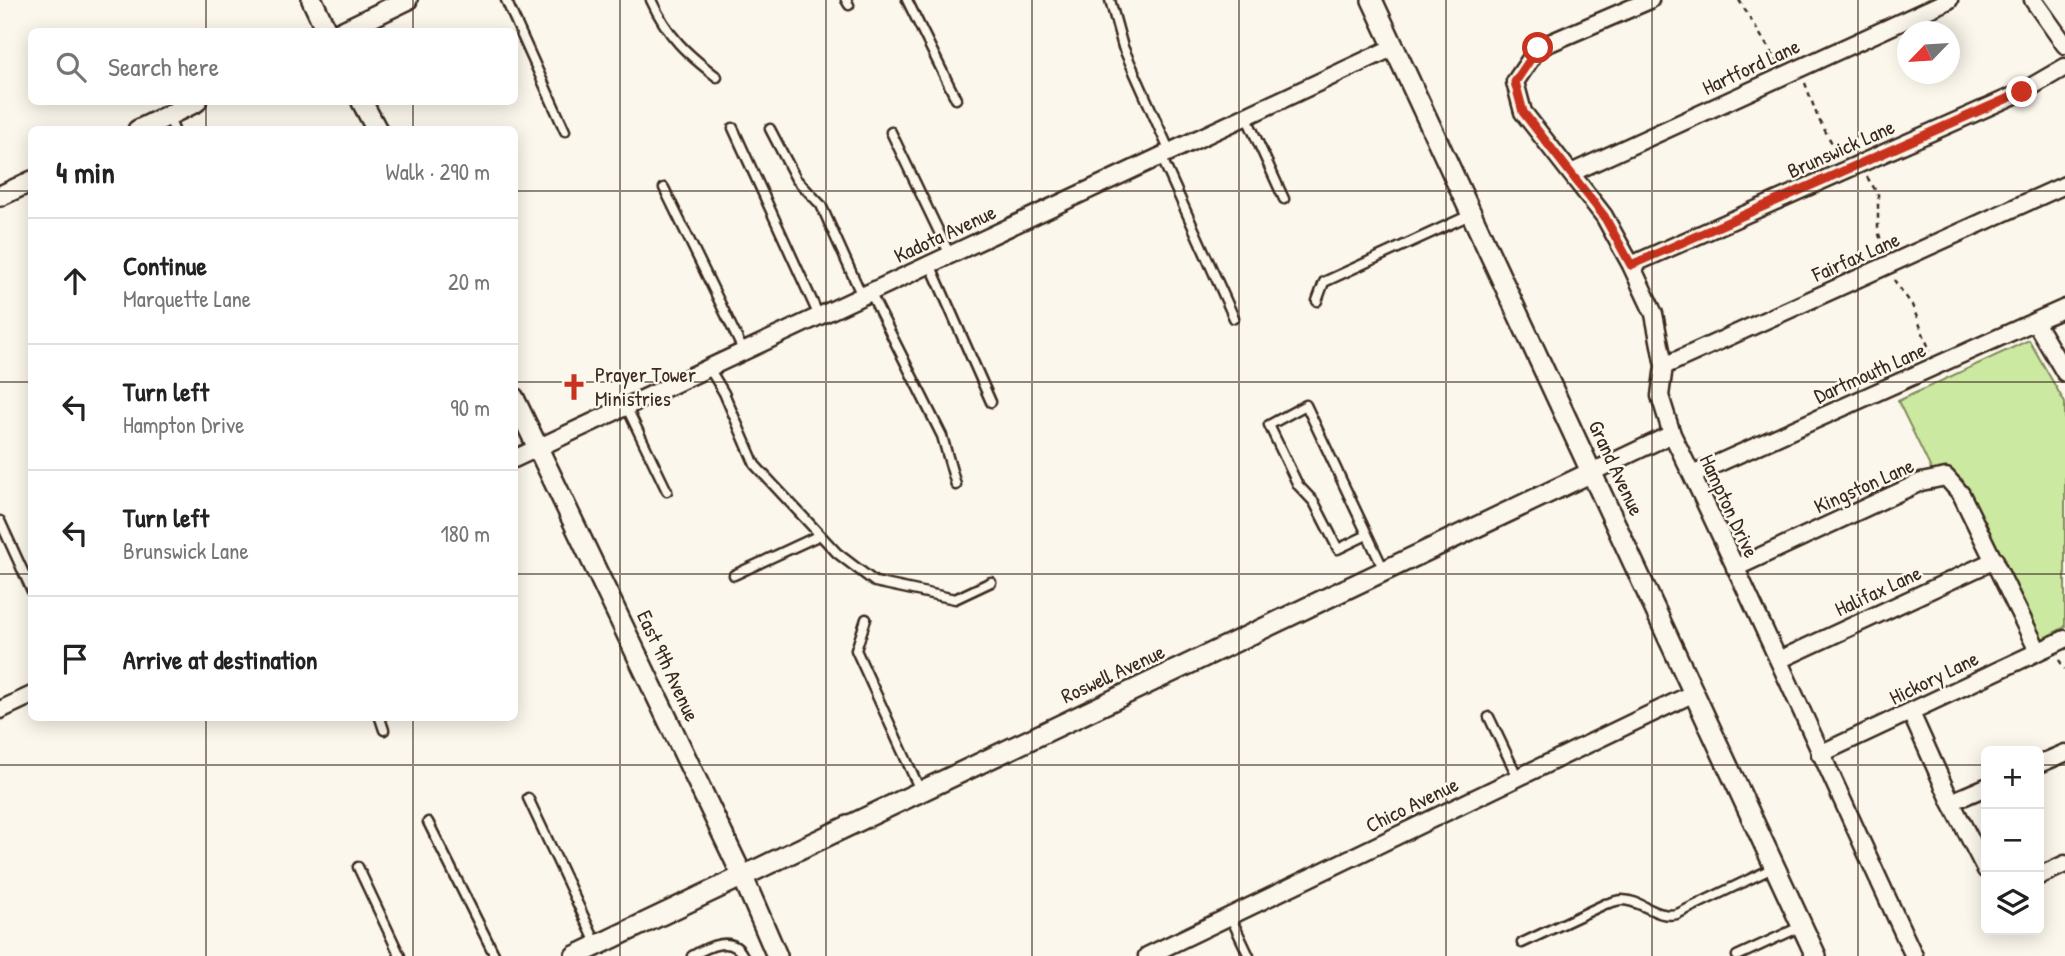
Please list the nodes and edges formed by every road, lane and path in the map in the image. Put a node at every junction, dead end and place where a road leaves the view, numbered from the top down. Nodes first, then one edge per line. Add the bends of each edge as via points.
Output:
1 (312, 0) edge
2 (407, 0) edge
3 (506, 0) edge
4 (651, 0) edge
5 (907, 0) edge
6 (1110, 0) edge
7 (1371, 0) edge
8 (1650, 0) edge
9 (1950, 0) edge
10 (2033, 0) edge
11 (325, 28) edge
12 (349, 28) edge
13 (2065, 44) edge
14 (1394, 47) junction
15 (2065, 67) edge
16 (717, 77) dead end
17 (956, 99) dead end
18 (192, 105) edge
19 (364, 105) edge
20 (1246, 116) junction
21 (171, 122) edge
22 (375, 126) edge
23 (733, 128) dead end
24 (770, 129) dead end
25 (565, 131) dead end
26 (891, 132) dead end
27 (1165, 154) junction
28 (1571, 173) junction
29 (28, 183) edge
30 (2065, 186) edge
31 (664, 188) dead end
32 (0, 196) edge
33 (1284, 199) dead end
34 (1472, 214) junction
35 (950, 255) junction
36 (930, 264) junction
37 (1631, 265) junction
38 (866, 294) junction
39 (1317, 301) dead end
40 (2065, 308) edge
41 (819, 316) junction
42 (1234, 318) dead end
43 (2035, 322) junction
44 (744, 352) junction
45 (1664, 366) junction
46 (709, 368) junction
47 (2065, 373) edge
48 (990, 402) dead end
49 (518, 406) edge
50 (626, 407) junction
51 (1672, 434) junction
52 (540, 447) junction
53 (518, 457) edge
54 (1592, 471) junction
55 (1692, 475) junction
56 (956, 485) dead end
57 (667, 491) dead end
58 (0, 521) edge
59 (820, 535) junction
60 (1367, 535) junction
61 (1995, 560) junction
62 (1735, 568) junction
63 (1384, 570) junction
64 (734, 575) dead end
65 (28, 582) edge
66 (991, 582) dead end
67 (866, 619) dead end
68 (2065, 639) edge
69 (2038, 651) junction
70 (1779, 660) junction
71 (1694, 693) junction
72 (28, 697) edge
73 (0, 710) edge
74 (1911, 713) junction
75 (1489, 717) dead end
76 (381, 721) edge
77 (384, 730) dead end
78 (2065, 753) edge
79 (1820, 754) junction
80 (2044, 762) edge
81 (1518, 778) junction
82 (1981, 789) edge
83 (920, 790) junction
84 (528, 798) dead end
85 (1951, 802) junction
86 (428, 822) dead end
87 (1981, 860) edge
88 (2065, 864) edge
89 (358, 867) dead end
90 (1775, 867) junction
91 (2044, 874) edge
92 (742, 875) junction
93 (1230, 916) junction
94 (1802, 926) junction
95 (1522, 943) dead end
96 (597, 945) junction
97 (400, 956) edge
98 (495, 956) edge
99 (575, 956) edge
100 (692, 956) edge
101 (743, 956) edge
102 (777, 956) edge
103 (1147, 956) edge
104 (1249, 956) edge
105 (1737, 956) edge
106 (1816, 956) edge
107 (1914, 956) edge

1 - 11 street
2 - 12 street
3 - 25 lane
4 - 16 lane via 683,51
5 - 17 lane
6 - 27 lane via 1123,47
7 - 14 street, Grand Avenue
8 - 28 street, Hampton Drive via 1538,48 1515,82 1523,112
9 - 28 street, Hartford Lane
10 - 13 street
14 - 20 street, Kadota Avenue
14 - 34 street, Grand Avenue
15 - 37 street, Brunswick Lane via 2022,92
18 - 21 street
19 - 22 street
20 - 27 street, Kadota Avenue
20 - 33 lane
23 - 41 lane
24 - 38 lane via 796,179 821,205
26 - 35 lane
27 - 35 street, Kadota Avenue
27 - 42 lane
28 - 37 street, Hampton Drive via 1604,216
29 - 32 street
30 - 45 street, Fairfax Lane
31 - 44 lane
34 - 39 lane via 1324,282
34 - 54 street, Grand Avenue
35 - 36 street, Kadota Avenue
36 - 38 street, Kadota Avenue
36 - 48 lane
37 - 45 street, Hampton Drive via 1654,314
38 - 41 street, Kadota Avenue
38 - 56 lane via 942,436
40 - 43 street, Dartmouth Lane
41 - 44 street, Kadota Avenue
43 - 47 street
43 - 55 street, Dartmouth Lane
44 - 46 street, Kadota Avenue
45 - 51 street, Hampton Drive via 1660,396
46 - 50 street, Kadota Avenue
46 - 59 lane via 755,465
49 - 52 street, East 9th Avenue
50 - 52 street, Kadota Avenue
50 - 57 lane
51 - 54 street, Roswell Avenue
51 - 55 street, Hampton Drive
52 - 53 street, Kadota Avenue
52 - 92 street, East 9th Avenue
54 - 63 street, Roswell Avenue
54 - 71 street, Grand Avenue
55 - 62 street, Hampton Drive
58 - 65 lane
59 - 64 lane
59 - 66 lane via 875,582 955,599
60 - 60 lane via 1306,405 1269,425 1298,485 1314,502 1338,549
60 - 63 lane
61 - 62 street, Kingston Lane via 1961,494 1946,477 1921,482
61 - 69 street, Kingston Lane
61 - 70 street, Halifax Lane
62 - 70 street, Hampton Drive
63 - 83 street, Roswell Avenue
67 - 83 lane via 856,650
68 - 69 street, Hickory Lane
69 - 74 street, Hickory Lane
70 - 79 street, Hampton Drive
71 - 81 street, Chico Avenue
71 - 90 street, Grand Avenue
72 - 73 street
74 - 79 street, Hickory Lane
74 - 85 street
75 - 81 lane
76 - 77 lane
78 - 80 street
79 - 107 street, Hampton Drive
81 - 93 street, Chico Avenue
82 - 85 street
83 - 92 street, Roswell Avenue
84 - 96 lane
85 - 87 street
86 - 98 lane
88 - 91 street
89 - 97 lane
90 - 94 street, Grand Avenue
90 - 95 lane via 1677,914 1664,916 1630,902 1615,902
92 - 96 street, Roswell Avenue
92 - 102 street, East 9th Avenue
93 - 103 street, Chico Avenue
93 - 104 lane
94 - 105 lane
94 - 106 street, Grand Avenue
96 - 99 street, Roswell Avenue
100 - 101 lane via 729,943

